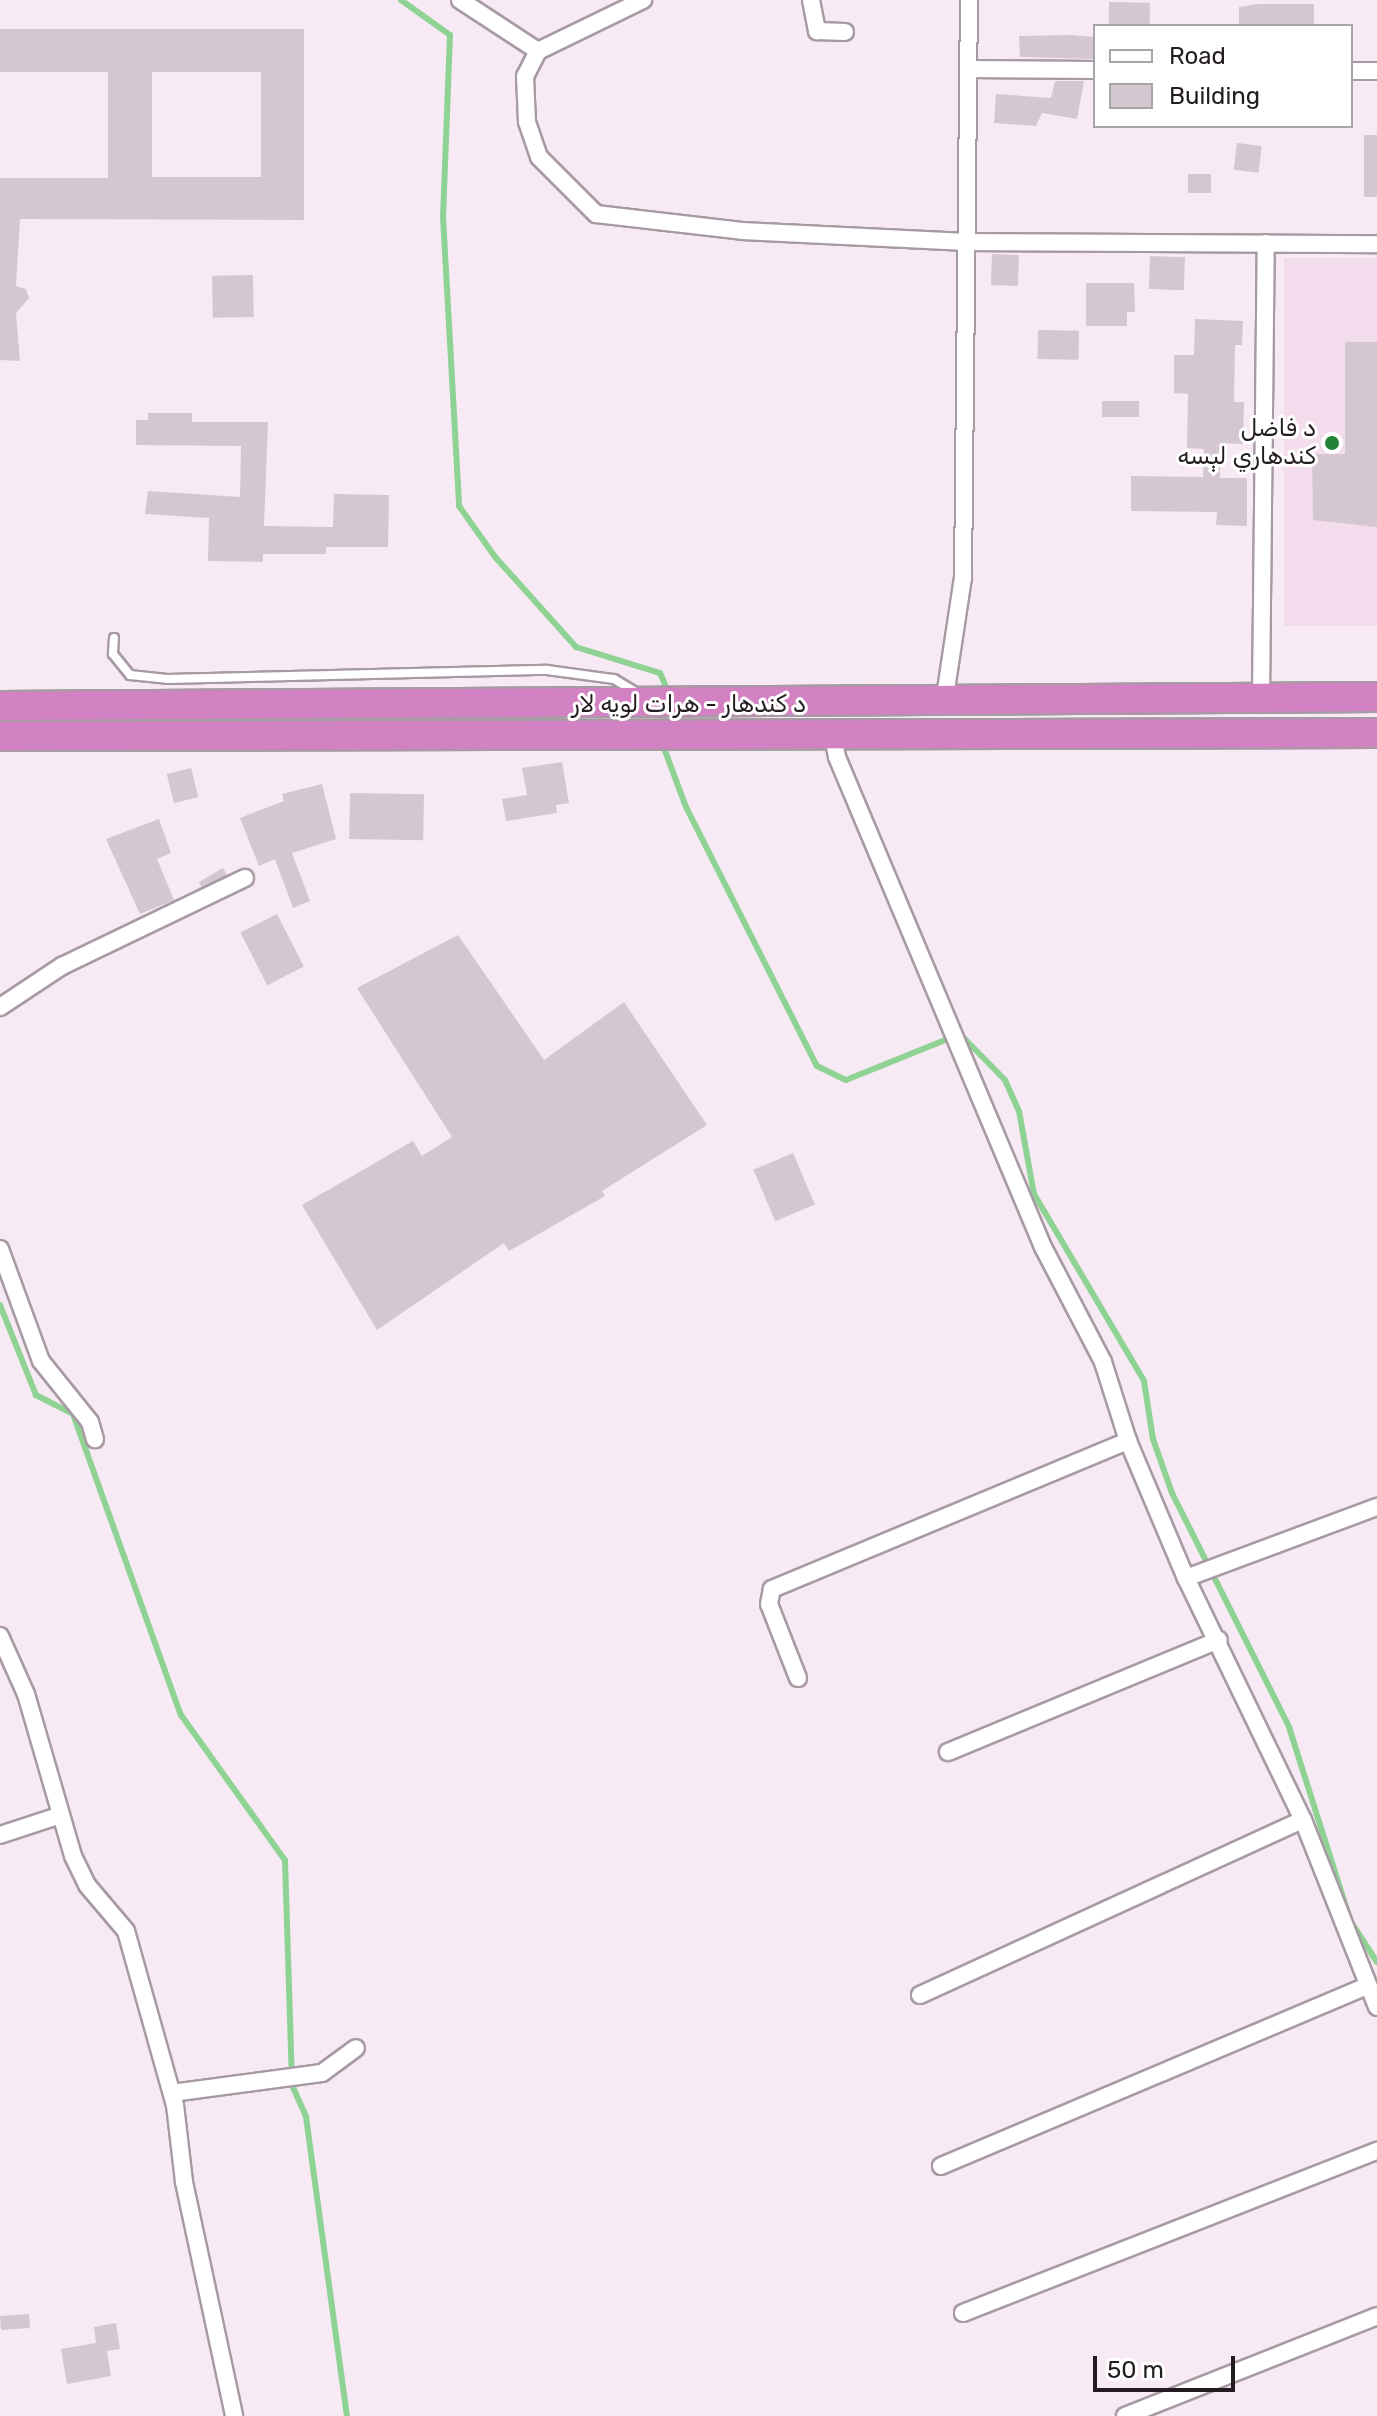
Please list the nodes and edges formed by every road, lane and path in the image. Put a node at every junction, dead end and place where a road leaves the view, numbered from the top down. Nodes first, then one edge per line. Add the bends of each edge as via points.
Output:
1 (460, 0) edge
2 (643, 0) edge
3 (811, 0) edge
4 (969, 0) edge
5 (845, 32) dead end
6 (538, 51) junction
7 (968, 69) junction
8 (1093, 70) edge
9 (1353, 71) edge
10 (1377, 71) edge
11 (967, 242) junction
12 (1266, 243) junction
13 (1377, 244) edge
14 (114, 638) dead end
15 (1261, 698) junction
16 (944, 703) junction
17 (833, 704) junction
18 (118, 705) junction
19 (656, 705) junction
20 (0, 706) edge
21 (1376, 706) edge
22 (832, 733) junction
23 (1377, 733) edge
24 (0, 736) edge
25 (120, 736) junction
26 (245, 878) dead end
27 (0, 1007) edge
28 (0, 1249) edge
29 (95, 1439) dead end
30 (1128, 1441) junction
31 (1377, 1507) edge
32 (1199, 1573) junction
33 (0, 1636) edge
34 (1219, 1640) junction
35 (798, 1678) dead end
36 (948, 1752) dead end
37 (54, 1819) junction
38 (1303, 1820) junction
39 (0, 1835) edge
40 (1367, 1986) junction
41 (920, 1995) dead end
42 (1377, 2007) edge
43 (356, 2048) dead end
44 (172, 2093) junction
45 (1377, 2151) edge
46 (941, 2166) dead end
47 (963, 2313) dead end
48 (1377, 2316) edge
49 (234, 2416) edge
50 (1125, 2416) edge

1 - 6 street
2 - 6 street
3 - 5 street via 817,31
4 - 7 street
6 - 11 street via 525,76 527,122 539,157 596,214 742,231
7 - 8 street
7 - 11 street
9 - 10 street
11 - 12 street
11 - 16 street via 963,578
12 - 13 street
12 - 15 street
14 - 19 lane via 113,654 130,675 386,678 547,670 614,679
15 - 16 highway, د کندهار - هرات لويه لار
15 - 21 highway, د کندهار - هرات لويه لار
16 - 17 highway, د کندهار - هرات لويه لار
17 - 19 highway, د کندهار - هرات لويه لار
17 - 22 highway
18 - 19 highway, د کندهار - هرات لويه لار
18 - 20 highway, د کندهار - هرات لويه لار
18 - 25 highway
22 - 23 highway, د کندهار - هرات لويه لار
22 - 25 highway, د کندهار - هرات لويه لار
22 - 30 street via 1043,1247 1103,1362
24 - 25 highway, د کندهار - هرات لويه لار
26 - 27 street via 62,966
28 - 29 street via 41,1361 90,1422
30 - 32 street
30 - 35 street via 772,1589 769,1604
31 - 32 street
32 - 34 street
33 - 37 street via 26,1694
34 - 36 street
34 - 38 street
37 - 39 street
37 - 44 street via 87,1885 126,1931
38 - 40 street
38 - 41 street
40 - 42 street
40 - 46 street
43 - 44 street via 322,2073
44 - 49 street via 184,2182
45 - 47 street
48 - 50 street

